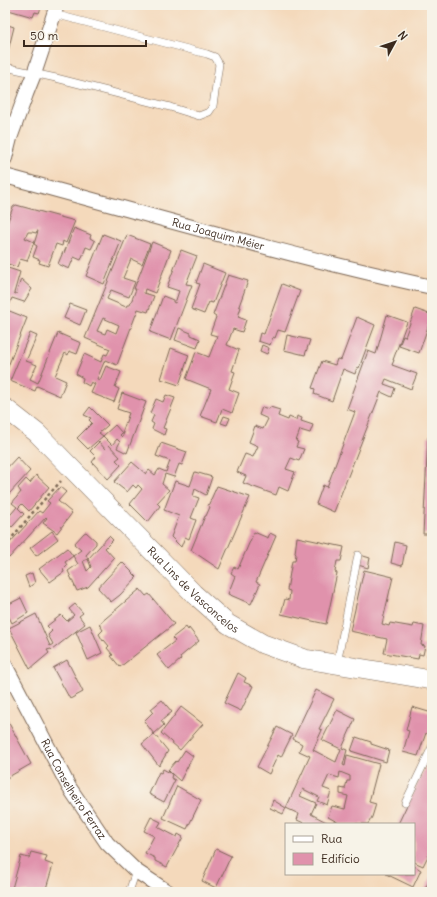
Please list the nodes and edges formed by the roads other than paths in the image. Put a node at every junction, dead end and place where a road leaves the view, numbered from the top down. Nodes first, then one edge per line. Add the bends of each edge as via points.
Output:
1 (55, 9) edge
2 (5, 67) edge
3 (34, 74) junction
4 (8, 138) edge
5 (5, 158) edge
6 (5, 176) edge
7 (432, 287) edge
8 (5, 408) edge
9 (358, 555) dead end
10 (337, 664) junction
11 (5, 665) edge
12 (432, 680) edge
13 (432, 747) edge
14 (405, 803) dead end
15 (136, 871) junction
16 (129, 892) edge
17 (168, 892) edge

1 - 3 street
1 - 3 lane via 215,57 219,64 213,106 209,112 199,116
2 - 3 lane
3 - 4 street
4 - 5 street
6 - 7 street, Rua Joaquim Méier via 312,259
8 - 10 street, Rua Lins de Vasconcelos via 37,433 193,593 228,624 263,644 306,659
9 - 10 lane
10 - 12 street, Rua Lins de Vasconcelos
11 - 15 street, Rua Conselheiro Ferraz via 69,787 107,843
13 - 14 lane
15 - 16 lane
15 - 17 street, Rua Conselheiro Ferraz

